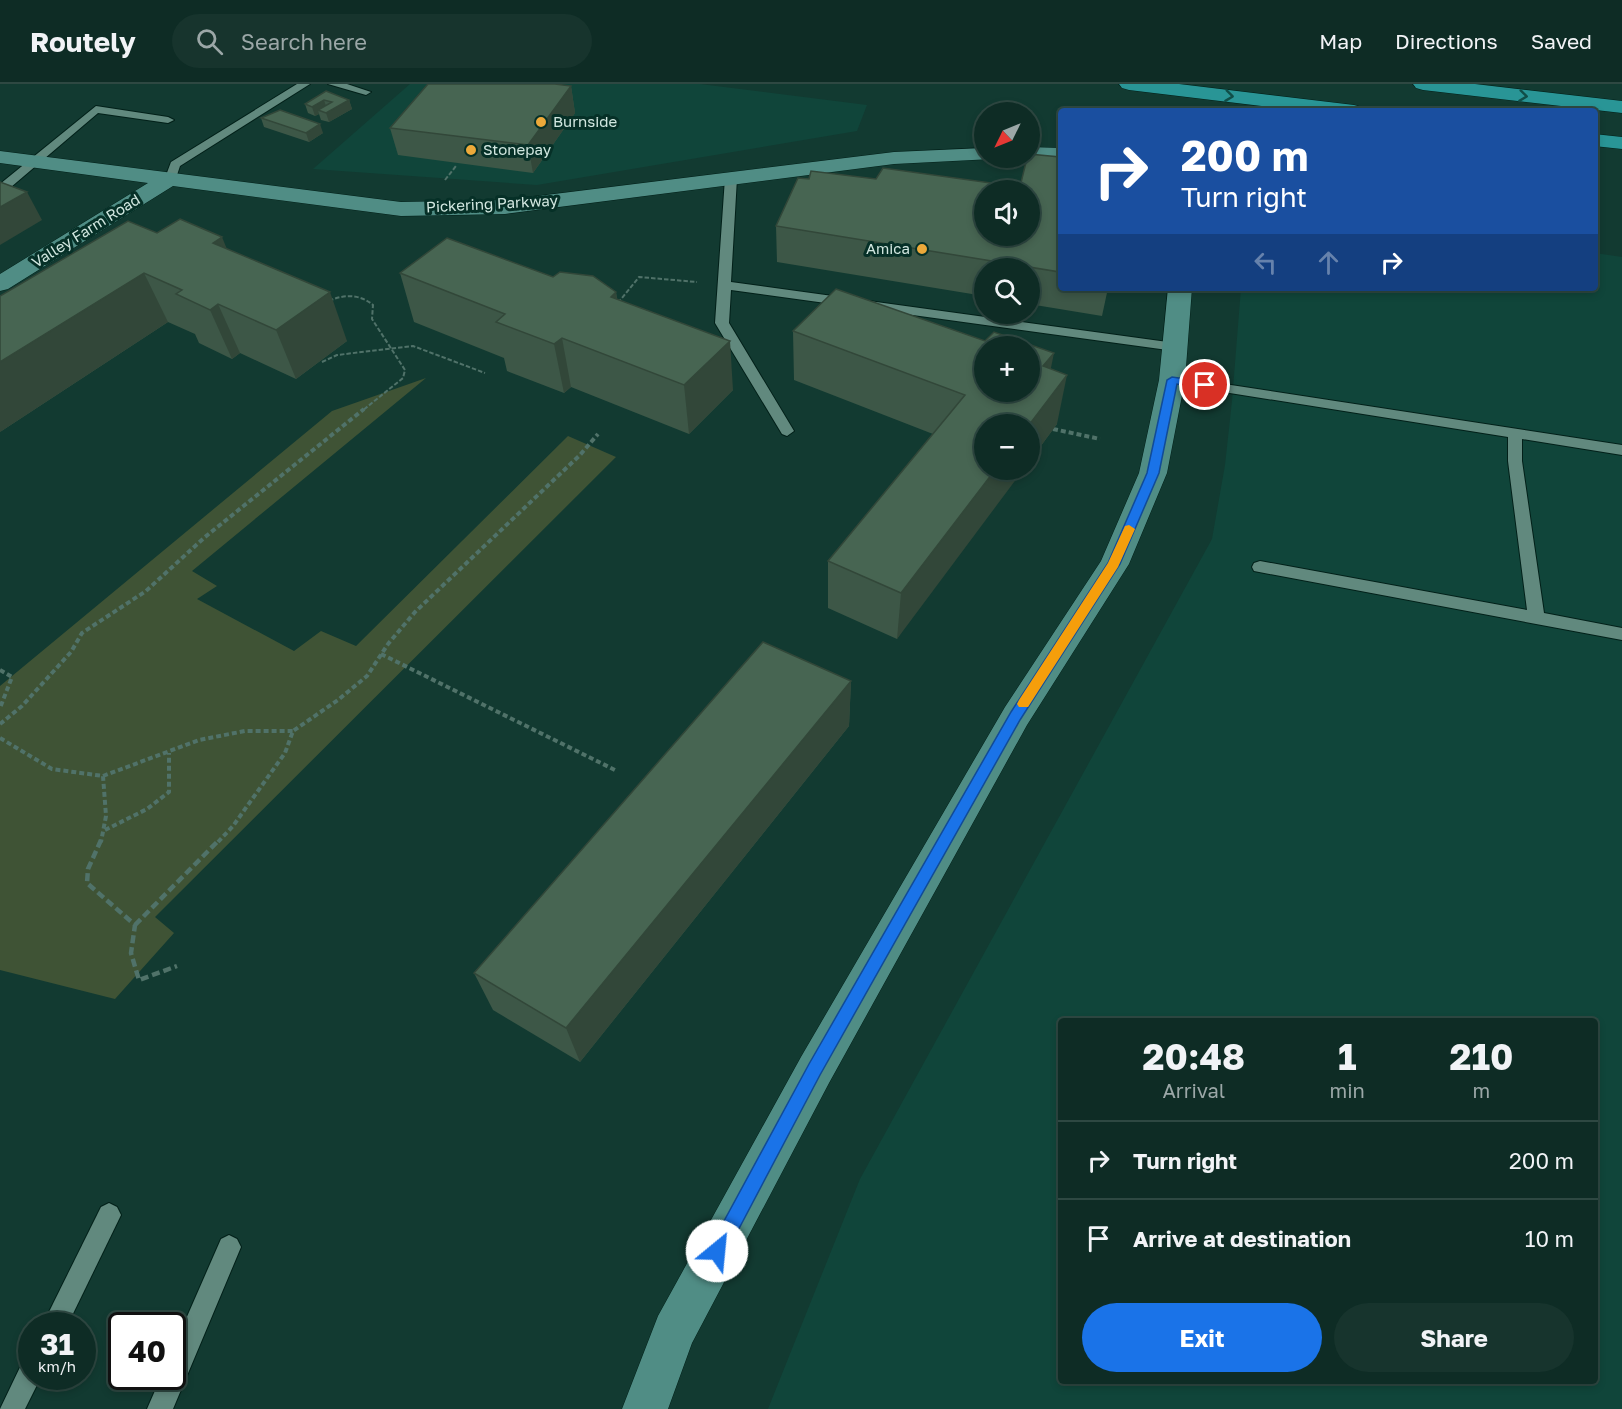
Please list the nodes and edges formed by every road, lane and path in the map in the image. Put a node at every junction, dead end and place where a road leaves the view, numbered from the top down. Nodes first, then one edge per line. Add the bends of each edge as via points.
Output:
1 (305, 84) edge
2 (333, 84) edge
3 (1129, 84) edge
4 (1423, 84) edge
5 (366, 92) dead end
6 (1329, 108) edge
7 (1622, 108) edge
8 (168, 120) dead end
9 (1598, 140) edge
10 (1622, 143) edge
11 (1040, 153) edge
12 (1058, 154) edge
13 (974, 155) edge
14 (0, 157) edge
15 (31, 162) junction
16 (456, 166) edge
17 (171, 178) junction
18 (731, 178) junction
19 (443, 183) dead end
20 (0, 190) edge
21 (0, 284) edge
22 (724, 285) junction
23 (1180, 291) edge
24 (326, 302) dead end
25 (614, 309) edge
26 (391, 348) junction
27 (322, 362) dead end
28 (1174, 364) junction
29 (485, 373) dead end
30 (1053, 429) edge
31 (787, 431) dead end
32 (1515, 433) junction
33 (598, 434) dead end
34 (1100, 439) dead end
35 (1622, 450) edge
36 (1260, 567) dead end
37 (1536, 618) junction
38 (1622, 634) edge
39 (381, 654) junction
40 (0, 670) edge
41 (0, 708) edge
42 (0, 724) edge
43 (293, 731) junction
44 (0, 738) edge
45 (169, 753) junction
46 (615, 770) dead end
47 (103, 776) junction
48 (105, 830) junction
49 (135, 925) junction
50 (177, 966) dead end
51 (109, 1215) dead end
52 (229, 1247) dead end
53 (61, 1312) edge
54 (22, 1390) edge
55 (12, 1409) edge
56 (160, 1409) edge
57 (645, 1409) edge

1 - 17 lane via 175,164
2 - 5 lane
3 -> 6 highway
4 -> 7 highway
8 - 15 lane via 96,109
9 - 10 highway
11 - 12 street
13 - 18 street, Pickering Parkway via 894,159
14 - 15 street, Pickering Parkway
15 - 17 street, Pickering Parkway
15 - 20 lane
16 - 19 path
17 - 18 street, Pickering Parkway via 401,209 505,207
17 - 21 street, Valley Farm Road
18 - 22 lane
22 - 25 path via 639,277
22 - 28 lane
22 - 31 lane via 723,323
23 - 28 street
24 - 26 path via 352,295 369,301 373,305 372,319
26 - 27 path via 337,355
26 - 29 path via 414,346
26 - 42 path via 405,370 403,378 205,537 146,591 82,633 71,652 22,706
28 - 32 lane
28 - 57 street via 1153,473 1114,564 1016,716 815,1070 674,1332
30 - 34 path
32 - 35 lane
32 - 37 lane via 1515,461
33 - 39 path via 415,612
36 - 37 lane
37 - 38 lane
39 - 43 path via 367,676
39 - 46 path
40 - 41 path via 12,677
43 - 45 path via 244,731 199,740
43 - 49 path via 285,753 233,826
44 - 47 path via 52,769
45 - 47 path
45 - 48 path via 169,792 150,809
47 - 48 path
48 - 49 path via 86,872 87,884
49 - 50 path via 130,953 139,980
51 - 53 lane
52 - 56 lane
54 - 55 lane

